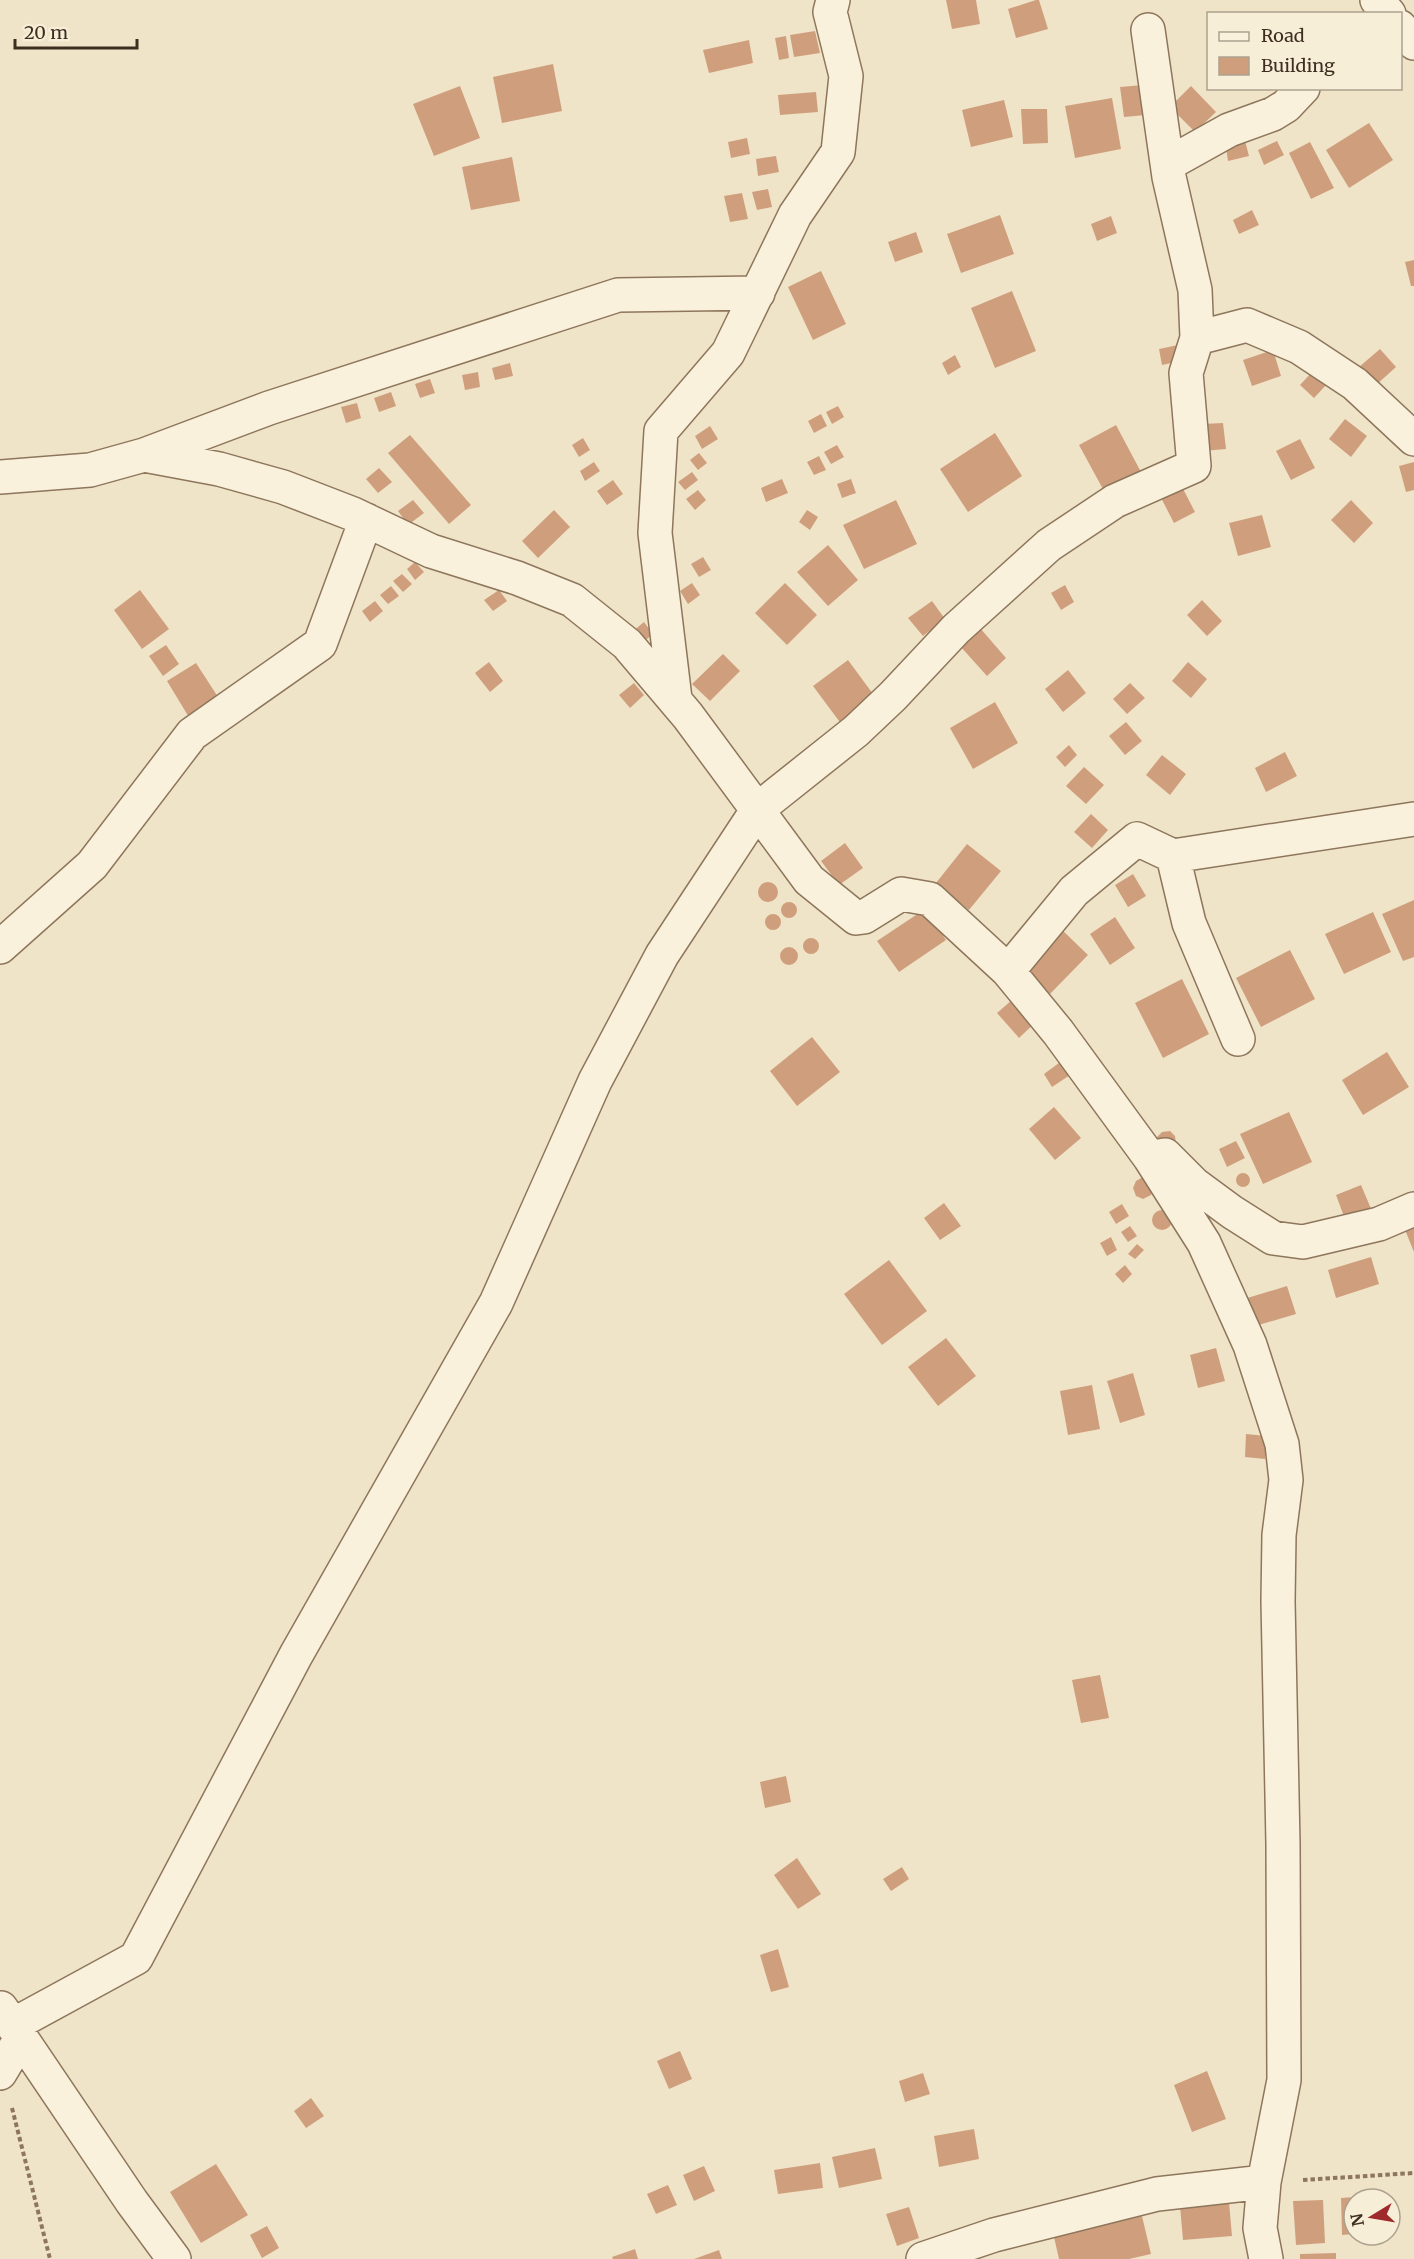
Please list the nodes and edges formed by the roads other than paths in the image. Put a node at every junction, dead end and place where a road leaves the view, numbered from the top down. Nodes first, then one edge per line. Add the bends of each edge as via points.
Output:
1 (1377, 0) edge
2 (824, 4) edge
3 (1387, 12) edge
4 (1402, 28) edge
5 (1148, 30) dead end
6 (1414, 43) edge
7 (1302, 90) edge
8 (1168, 164) junction
9 (758, 293) junction
10 (1197, 338) junction
11 (1414, 439) edge
12 (144, 455) junction
13 (0, 477) edge
14 (366, 520) junction
15 (675, 699) junction
16 (758, 809) junction
17 (1414, 819) edge
18 (1173, 856) junction
19 (0, 947) edge
20 (1008, 971) junction
21 (1238, 1039) dead end
22 (1150, 1158) junction
23 (1414, 1209) edge
24 (11, 2023) edge
25 (1, 2070) edge
26 (1264, 2182) junction
27 (174, 2259) edge
28 (923, 2259) edge
29 (1266, 2259) edge

1 - 3 street
2 - 9 street via 846,76 838,152 795,215
4 - 6 street
5 - 8 street
7 - 8 street via 1274,114 1229,130
8 - 10 street via 1195,290
9 - 12 street via 618,295 269,408
9 - 15 street via 728,353 661,430 655,533
10 - 11 street via 1247,325 1299,347 1355,384
10 - 16 street via 1186,373 1194,466 1115,501 1049,545 956,629 856,731
12 - 13 street via 90,470
12 - 14 street via 283,487
14 - 15 street via 431,551 572,600 627,644
14 - 19 street via 320,644 192,734 92,865
15 - 16 street
16 - 20 street via 809,880 856,918 901,894 930,899
16 - 24 street via 662,955 595,1081 496,1302 296,1655 136,1958
17 - 18 street
18 - 20 street via 1137,839 1074,891
18 - 21 street via 1189,923
20 - 22 street
22 - 23 street via 1165,1155 1194,1184 1273,1238 1303,1242 1379,1224
22 - 26 street via 1204,1243 1250,1345 1286,1464 1278,1601 1284,2080
24 - 25 street
24 - 27 street
26 - 28 street via 1157,2194 994,2235
26 - 29 street via 1260,2228

